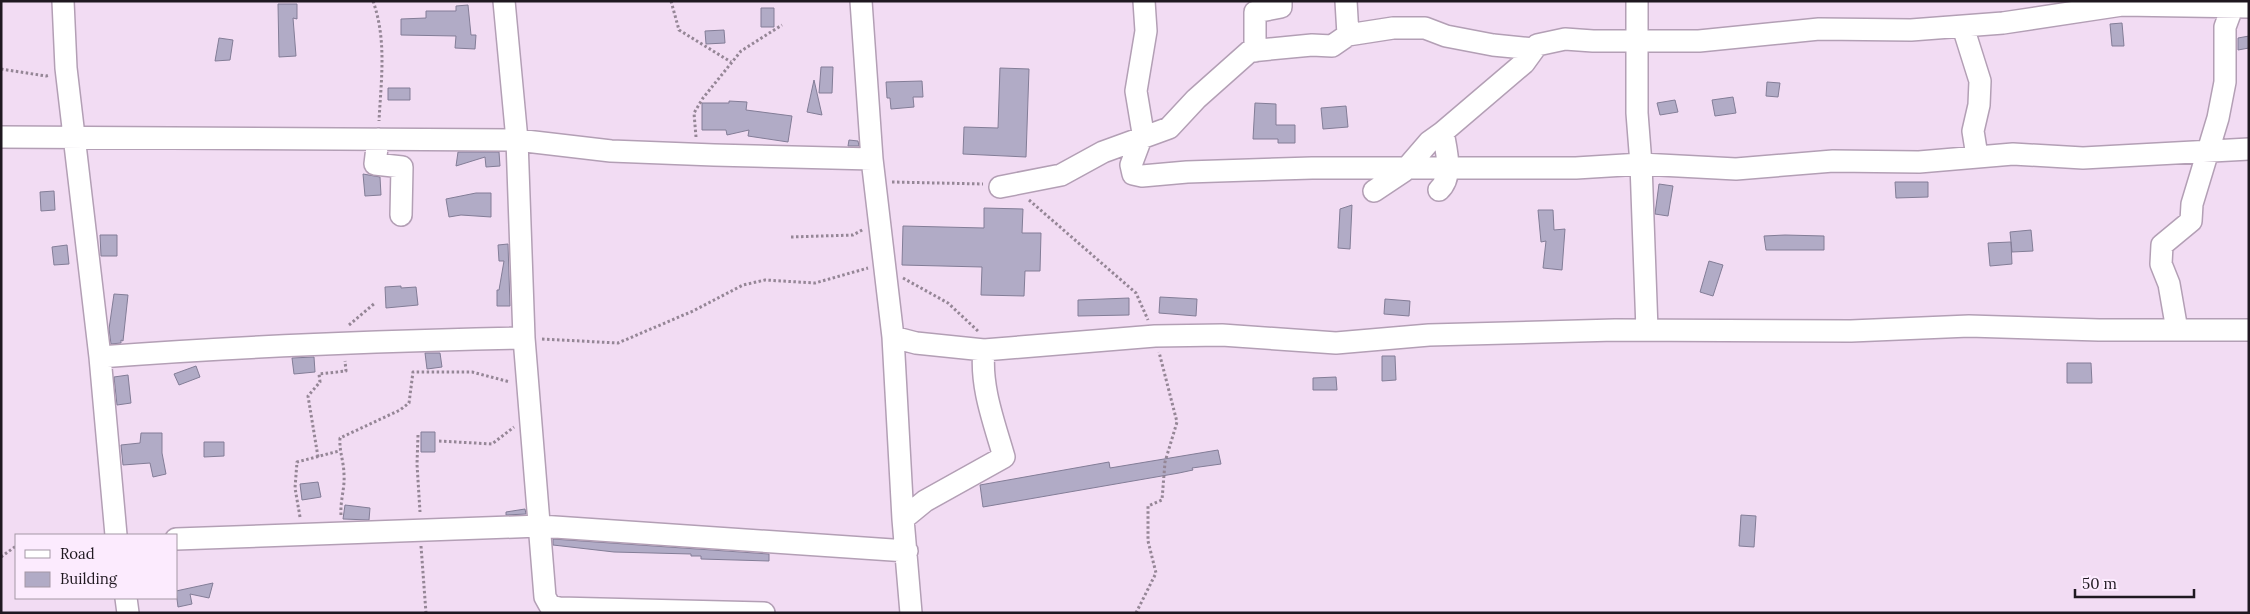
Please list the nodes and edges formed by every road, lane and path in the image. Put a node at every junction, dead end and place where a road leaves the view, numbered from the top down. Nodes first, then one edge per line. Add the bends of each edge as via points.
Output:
1 (63, 1) edge
2 (374, 1) edge
3 (504, 1) edge
4 (671, 1) edge
5 (861, 1) edge
6 (1144, 1) edge
7 (1281, 1) edge
8 (1346, 1) edge
9 (1637, 1) edge
10 (2241, 7) edge
11 (782, 25) dead end
12 (1964, 26) junction
13 (1348, 35) junction
14 (1637, 40) junction
15 (1534, 50) junction
16 (1255, 51) junction
17 (731, 62) junction
18 (66, 68) junction
19 (1, 69) edge
20 (1444, 132) junction
21 (1, 137) edge
22 (1142, 137) junction
23 (74, 138) junction
24 (378, 139) junction
25 (517, 140) junction
26 (2249, 149) edge
27 (2207, 152) junction
28 (698, 155) junction
29 (1977, 156) junction
30 (872, 159) junction
31 (1641, 164) junction
32 (1448, 167) junction
33 (1407, 168) junction
34 (1000, 187) dead end
35 (1439, 190) dead end
36 (1374, 191) dead end
37 (402, 215) dead end
38 (879, 219) junction
39 (791, 237) dead end
40 (884, 264) junction
41 (375, 304) dead end
42 (1647, 330) junction
43 (2177, 330) junction
44 (2249, 330) edge
45 (893, 337) junction
46 (524, 338) junction
47 (344, 342) junction
48 (984, 350) junction
49 (100, 357) junction
50 (528, 386) junction
51 (530, 414) junction
52 (418, 436) dead end
53 (439, 442) dead end
54 (339, 451) junction
55 (318, 456) junction
56 (903, 520) junction
57 (540, 526) junction
58 (420, 530) junction
59 (344, 533) junction
60 (116, 534) edge
61 (303, 534) junction
62 (178, 539) edge
63 (15, 547) edge
64 (906, 550) junction
65 (1, 557) edge
66 (126, 599) edge
67 (128, 613) edge
68 (426, 613) edge
69 (764, 613) edge
70 (911, 613) edge

1 - 18 street
2 - 24 path via 383,41
3 - 25 street
4 - 17 path via 679,30
5 - 30 street
6 - 22 street via 1146,31 1136,90 1143,121
7 - 16 street via 1280,7 1255,12
8 - 13 street
9 - 14 street
10 - 12 street via 2122,5
10 - 27 street via 2225,26 2226,82
11 - 17 path via 741,51
12 - 14 street via 1911,30 1819,29 1699,41
12 - 29 street via 1980,81 1973,131
13 - 15 street via 1393,28 1425,28 1446,36
13 - 16 street via 1332,46
14 - 15 street via 1564,39 1537,45
14 - 31 street via 1636,113
15 - 20 street via 1524,63
16 - 22 street via 1196,99 1169,128
17 - 28 path via 694,113
18 - 19 path via 46,76
18 - 23 street
20 - 32 street
20 - 33 street via 1429,142
21 - 23 street
22 - 33 street via 1131,165 1133,174 1142,176 1197,171
22 - 34 street via 1103,152 1061,175
23 - 24 street
23 - 49 street
24 - 25 street
24 - 37 street via 375,164 402,167
25 - 28 street via 611,151
25 - 46 street
26 - 27 street
27 - 29 street via 2082,158 2013,154
27 - 43 street via 2192,204 2191,220 2162,246 2161,264 2169,284
28 - 30 street
29 - 31 street via 1919,162 1833,161 1736,169
30 - 38 street
31 - 32 street via 1576,168
31 - 42 street
32 - 33 street
32 - 35 street via 1445,184
33 - 36 street
38 - 39 path via 853,235
38 - 40 street
40 - 45 street
40 - 46 path via 815,283 765,280 743,285 694,311 618,343
40 - 48 path via 910,283 948,302 980,332
41 - 47 path via 343,330
42 - 43 street via 1851,331 1969,326
42 - 48 street via 1429,335 1336,343 1222,334 1155,336
43 - 44 street
45 - 48 street via 916,343
45 - 56 street
46 - 47 street
46 - 50 street
47 - 49 street
47 - 55 path via 346,371 319,374 320,382 308,396
48 - 56 street via 982,365 988,399 1004,457 925,501
49 - 60 street
50 - 51 street
50 - 54 path via 472,372 413,372 409,403 340,438
51 - 53 path via 492,444
51 - 57 street
52 - 58 path
54 - 55 path
54 - 59 path via 344,475 340,506
55 - 61 path via 297,462 295,488
56 - 64 street
57 - 58 street
57 - 64 street
57 - 69 street via 545,597 550,606
58 - 59 street
58 - 68 path
59 - 61 street
61 - 62 street
63 - 65 path
64 - 70 street
66 - 67 street

